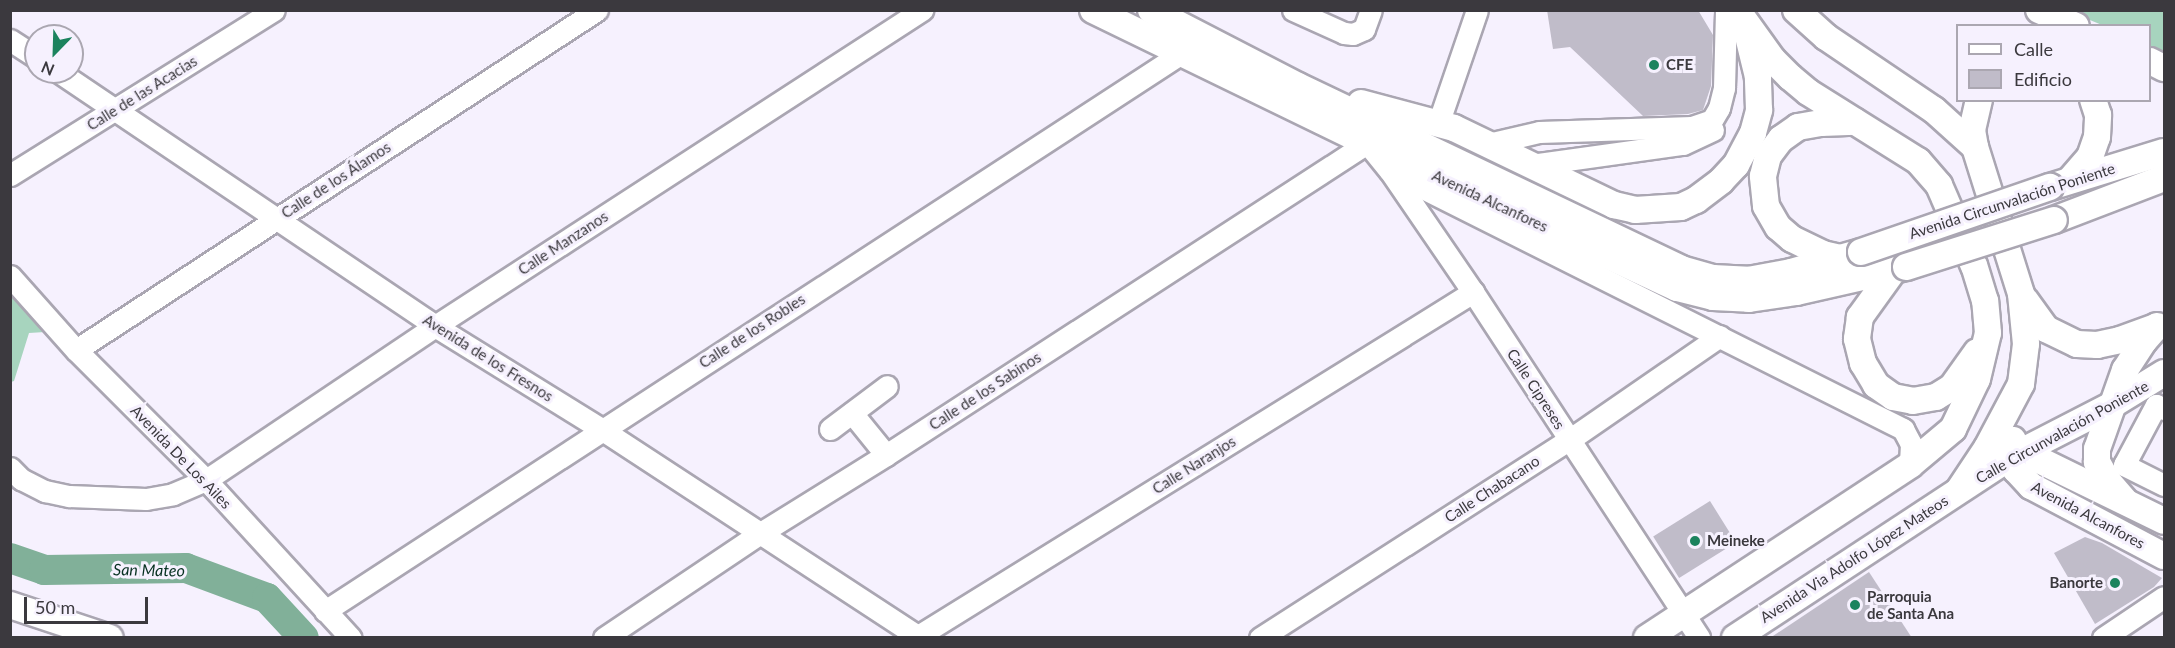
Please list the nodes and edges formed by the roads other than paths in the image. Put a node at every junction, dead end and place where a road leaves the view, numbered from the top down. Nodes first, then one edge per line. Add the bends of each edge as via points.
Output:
1 (274, 10) edge
2 (597, 10) edge
3 (922, 10) edge
4 (1093, 10) edge
5 (1151, 10) edge
6 (1293, 10) edge
7 (1371, 10) edge
8 (1477, 10) edge
9 (1796, 10) edge
10 (2039, 10) edge
11 (1735, 13) edge
12 (2071, 24) edge
13 (10, 40) edge
14 (24, 49) edge
15 (1180, 54) junction
16 (77, 84) edge
17 (1298, 86) junction
18 (1979, 102) edge
19 (2094, 102) edge
20 (117, 110) junction
21 (1855, 122) junction
22 (1438, 124) junction
23 (1367, 143) junction
24 (1488, 144) junction
25 (1975, 147) junction
26 (2164, 152) edge
27 (1531, 165) junction
28 (1390, 171) junction
29 (10, 175) edge
30 (2164, 178) edge
31 (2060, 184) junction
32 (278, 218) junction
33 (1850, 255) junction
34 (1900, 269) junction
35 (10, 276) edge
36 (1473, 292) junction
37 (2021, 294) junction
38 (2161, 325) edge
39 (435, 326) junction
40 (1988, 333) junction
41 (1720, 336) junction
42 (76, 350) junction
43 (2164, 375) edge
44 (2021, 384) junction
45 (887, 386) dead end
46 (2112, 405) junction
47 (2164, 410) edge
48 (852, 413) junction
49 (601, 429) junction
50 (830, 429) dead end
51 (1569, 440) junction
52 (886, 455) junction
53 (2011, 457) junction
54 (1910, 465) junction
55 (10, 468) edge
56 (206, 480) junction
57 (2164, 485) edge
58 (1959, 490) junction
59 (2125, 501) junction
60 (2164, 521) edge
61 (759, 534) junction
62 (2164, 556) edge
63 (2164, 597) edge
64 (10, 605) edge
65 (325, 611) junction
66 (1684, 613) junction
67 (97, 635) edge
68 (917, 637) edge
69 (351, 638) edge
70 (604, 638) edge
71 (1260, 638) edge
72 (1647, 638) edge
73 (1699, 638) edge
74 (1735, 638) edge
75 (2103, 638) edge

1 - 20 street, Calle de las Acacias
2 - 32 street, Calle de los Álamos
3 - 39 street, Calle Manzanos
4 - 15 main road, Avenida Alcanfores
5 - 17 main road, Avenida Alcanfores
6 - 7 street via 1353,34 1364,29
8 - 22 street
9 - 25 main road via 1826,38 1934,110
10 - 12 main road
11 - 21 main road via 1790,77
11 - 24 street via 1724,88 1712,120 1692,127 1539,132
11 - 27 street via 1733,92 1729,112 1716,129 1683,144
11 - 27 main road via 1758,76 1759,110 1746,150 1708,193 1681,207 1635,210 1592,196
13 - 14 street
15 - 23 main road, Avenida Alcanfores
15 - 49 street, Calle de los Robles
16 - 20 street, Avenida de los Fresnos
17 - 22 main road
17 - 33 main road, Avenida Alcanfores via 1681,269 1713,278 1748,280
18 - 25 main road via 1972,130
19 - 31 main road via 2098,115 2097,137 2090,157
20 - 29 street, Calle de las Acacias
20 - 32 street, Avenida de los Fresnos
21 - 33 main road via 1798,127 1780,139 1768,156 1762,176 1766,206 1778,227 1792,239 1823,254
21 - 40 main road via 1918,161 1939,185 1974,266 1985,301
22 - 24 main road
23 - 28 street, Calle Cipreses
23 - 34 main road, Avenida Alcanfores via 1677,288 1713,297 1749,299
23 - 52 street, Calle de los Sabinos
24 - 27 main road
25 - 37 main road, Avenida Via Adolfo López Mateos
26 - 31 main road, Avenida Circunvalación Poniente
28 - 36 street, Calle Cipreses
28 - 41 street, Avenida Alcanfores
30 - 34 main road, Avenida Circunvalación Poniente, bridge via 2054,220
31 - 33 main road, Avenida Circunvalación Poniente, bridge
32 - 39 street, Avenida de los Fresnos
32 - 42 street, Calle de los Álamos
34 - 40 main road via 1860,317 1857,339 1863,363 1876,385 1893,397 1913,401 1936,397 1952,387
35 - 42 street, Avenida De Los Ailes
36 - 51 street, Calle Cipreses
36 - 68 street, Calle Naranjos
37 - 38 main road via 2046,329 2077,344 2109,343
37 - 44 main road, Avenida Via Adolfo López Mateos via 2026,344
38 - 46 main road via 2135,353
39 - 49 street, Avenida de los Fresnos
39 - 56 street, Calle Manzanos
40 - 54 main road via 1977,379 1964,411 1953,429
41 - 51 street, Calle Chabacano
41 - 54 street, Avenida Alcanfores via 1903,429 1911,444
42 - 56 street, Avenida De Los Ailes
43 - 46 main road, Calle Circunvalación Poniente
44 - 53 main road
44 - 58 main road, Avenida Via Adolfo López Mateos
45 - 48 street
46 - 53 main road, Calle Circunvalación Poniente
46 - 59 main road via 2097,449 2097,462
47 - 57 street via 2156,405 2124,465
48 - 50 street
48 - 52 street
49 - 61 street, Avenida de los Fresnos
49 - 65 street, Calle de los Robles
51 - 66 street, Calle Cipreses
51 - 71 street, Calle Chabacano
52 - 61 street, Calle de los Sabinos
53 - 58 main road, Calle Circunvalación Poniente
53 - 59 main road, Avenida Alcanfores via 2037,459
53 - 62 main road, Avenida Alcanfores via 2016,470 2036,489
54 - 66 main road
55 - 56 street, Calle Manzanos via 21,479 45,491 69,496 146,499 173,494
56 - 65 street, Avenida De Los Ailes
58 - 74 main road, Avenida Via Adolfo López Mateos
59 - 60 main road, Avenida Alcanfores
61 - 68 street, Avenida de los Fresnos
61 - 70 street, Calle de los Sabinos
63 - 75 street
64 - 67 main road
65 - 69 street, Avenida De Los Ailes
66 - 72 main road
66 - 73 street, Calle Cipreses

